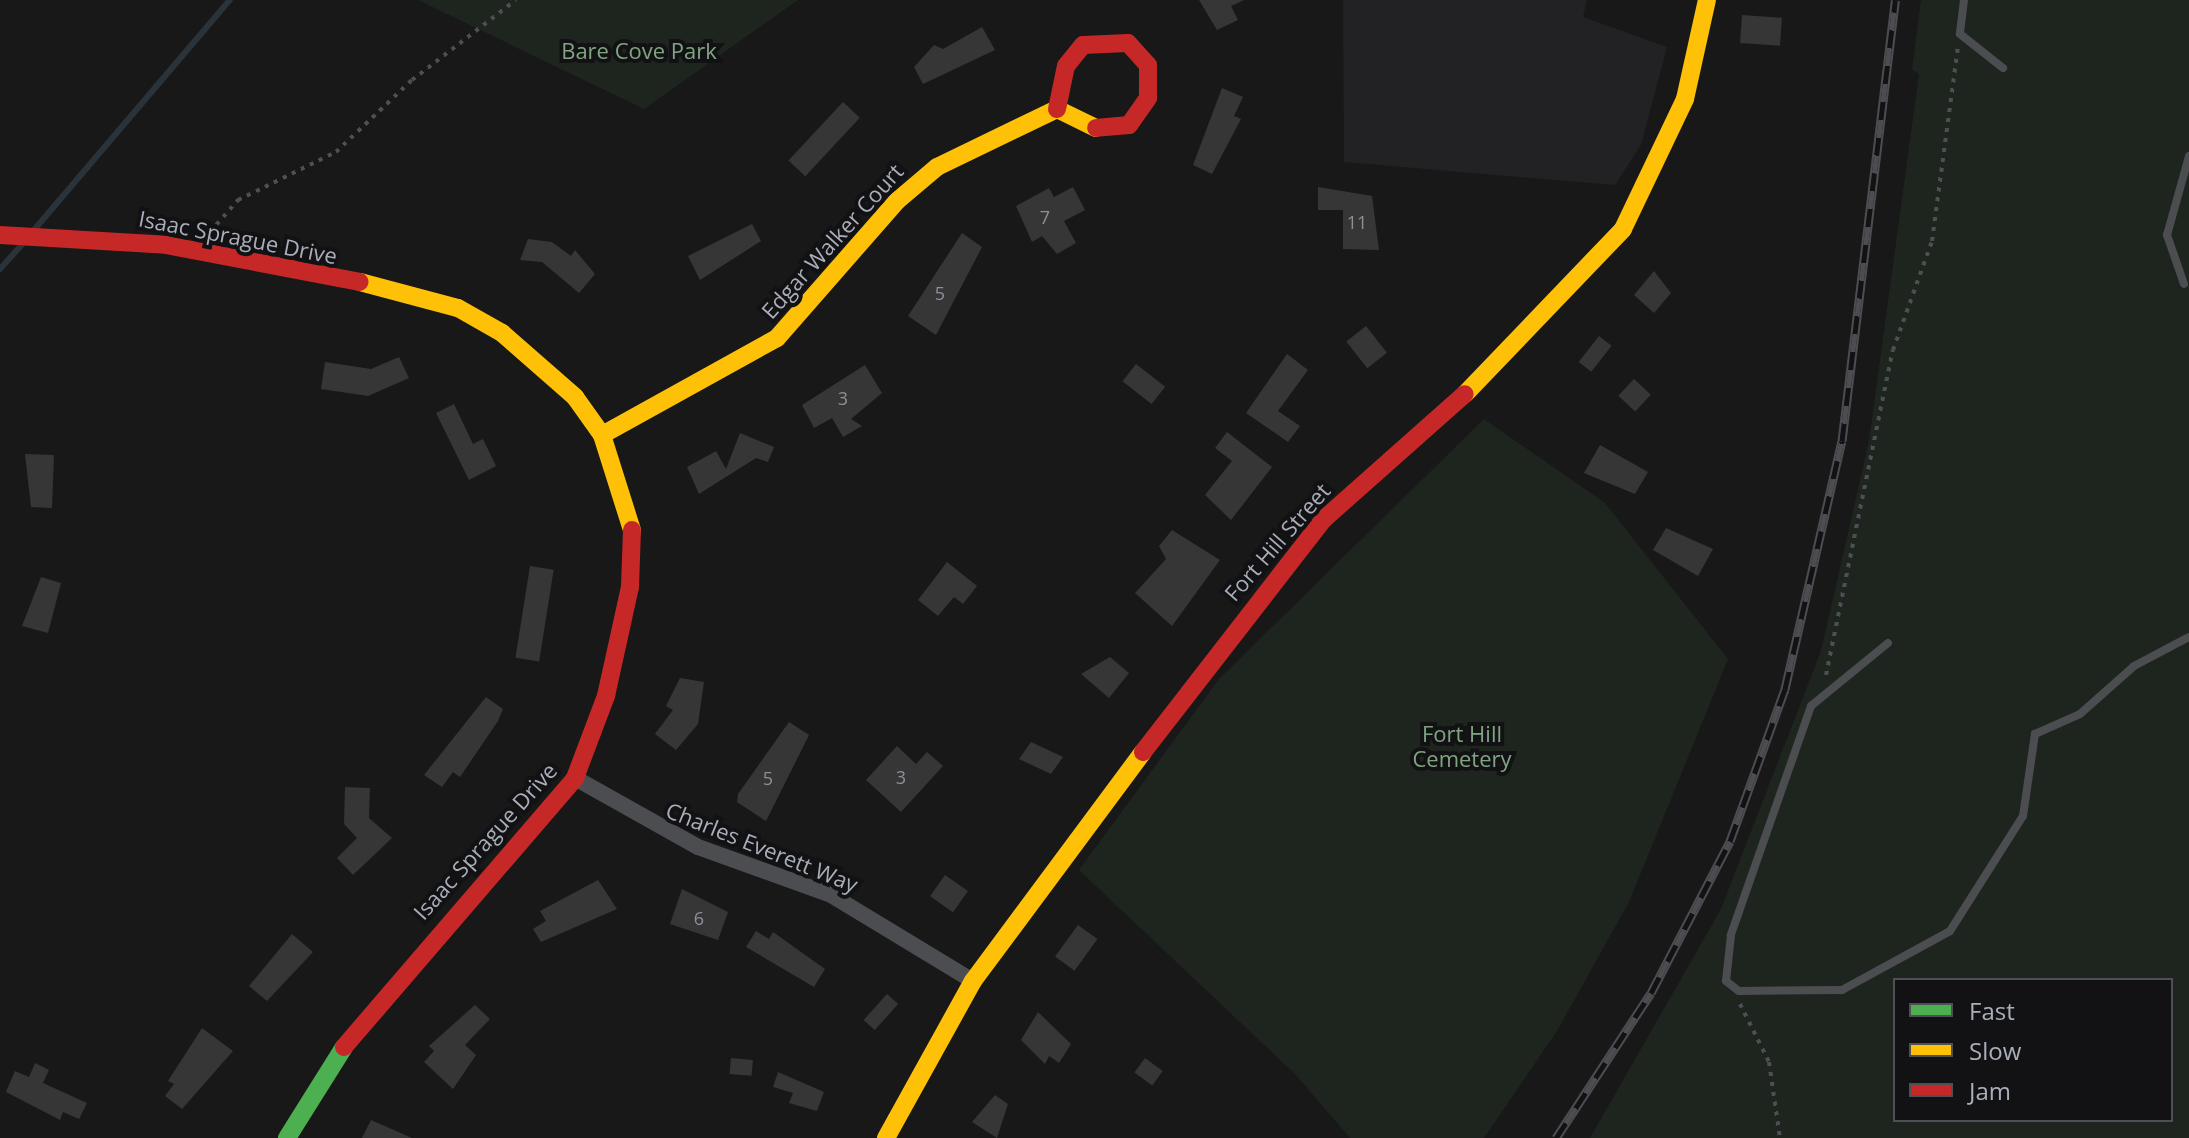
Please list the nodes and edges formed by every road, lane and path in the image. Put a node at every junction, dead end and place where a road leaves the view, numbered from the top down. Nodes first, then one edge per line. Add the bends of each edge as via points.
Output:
1 (516, 0) edge
2 (1707, 0) edge
3 (1964, 0) edge
4 (1960, 34) junction
5 (2003, 68) dead end
6 (1057, 109) junction
7 (2189, 156) edge
8 (0, 235) edge
9 (204, 252) junction
10 (2184, 284) dead end
11 (602, 435) junction
12 (2189, 637) edge
13 (1888, 643) dead end
14 (1825, 680) dead end
15 (575, 778) junction
16 (973, 981) junction
17 (1737, 995) dead end
18 (287, 1138) edge
19 (886, 1138) edge
20 (1780, 1138) edge

1 - 9 path via 412,80 336,152 238,200 221,214
2 - 16 street, Fort Hill Street via 1685,99 1651,183 1591,273 1324,519 1136,754
3 - 4 lane
4 - 5 lane
4 - 14 path via 1932,241 1893,350
6 - 6 street via 1095,128 1129,125 1145,108 1148,65 1128,43 1083,45 1066,66
6 - 11 street, Edgar Walker Court via 922,176 777,338
7 - 10 lane via 2167,235
8 - 9 street, Isaac Sprague Drive via 111,238
9 - 11 street, Isaac Sprague Drive via 412,292 480,318 559,380
11 - 15 street, Isaac Sprague Drive via 632,531 630,587 606,696
12 - 13 lane via 2134,666 2080,714 2035,734 2023,816 1950,931 1905,962 1842,990 1739,991 1726,981 1731,935 1811,706
15 - 16 street, Charles Everett Way via 698,847 831,895
15 - 18 street, Isaac Sprague Drive via 365,1015
16 - 19 street, Fort Hill Street
17 - 20 path via 1769,1062

